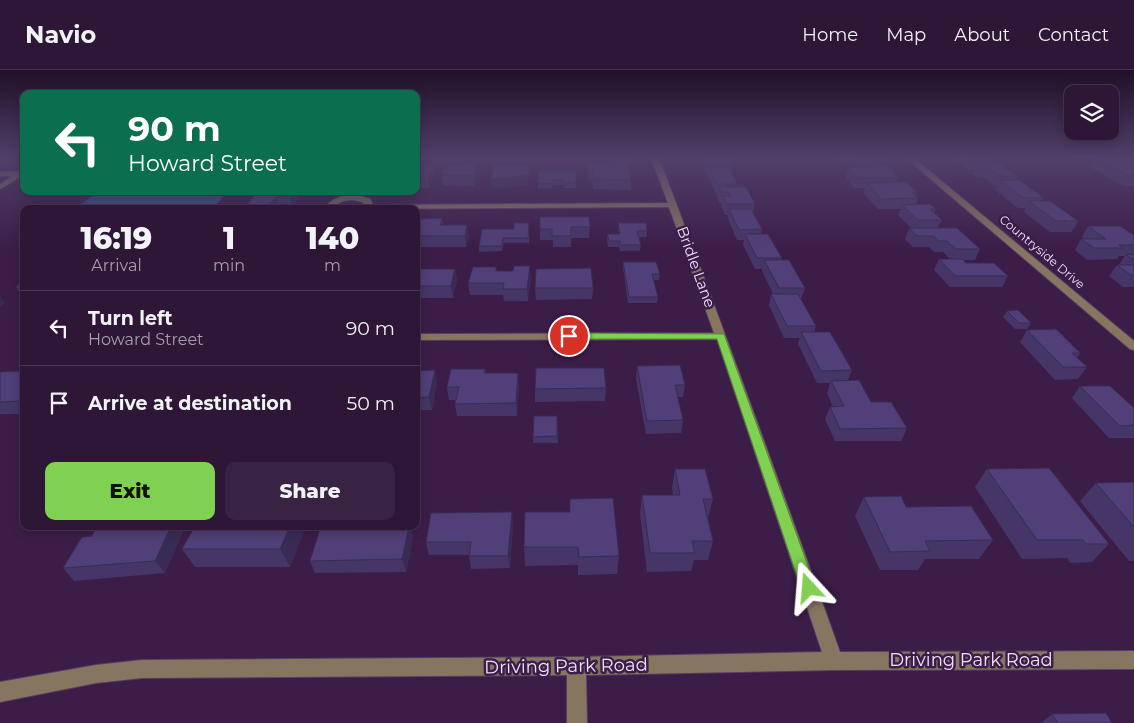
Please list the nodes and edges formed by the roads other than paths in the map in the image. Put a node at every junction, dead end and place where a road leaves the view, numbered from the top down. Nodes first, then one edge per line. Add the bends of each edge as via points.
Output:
1 (667, 188) edge
2 (946, 188) edge
3 (332, 205) edge
4 (368, 205) edge
5 (673, 205) junction
6 (420, 207) edge
7 (721, 336) junction
8 (420, 337) edge
9 (1134, 347) edge
10 (1134, 660) edge
11 (834, 661) junction
12 (576, 666) junction
13 (0, 692) edge
14 (577, 723) edge

1 - 5 street, Bridle Lane
2 - 9 street, Countryside Drive
3 - 4 street via 335,201 354,198 364,200
5 - 6 street
5 - 7 street, Bridle Lane
7 - 8 street
7 - 11 street, Bridle Lane
10 - 11 street, Driving Park Road
11 - 12 street, Driving Park Road
12 - 13 street, Driving Park Road via 142,669
12 - 14 street

